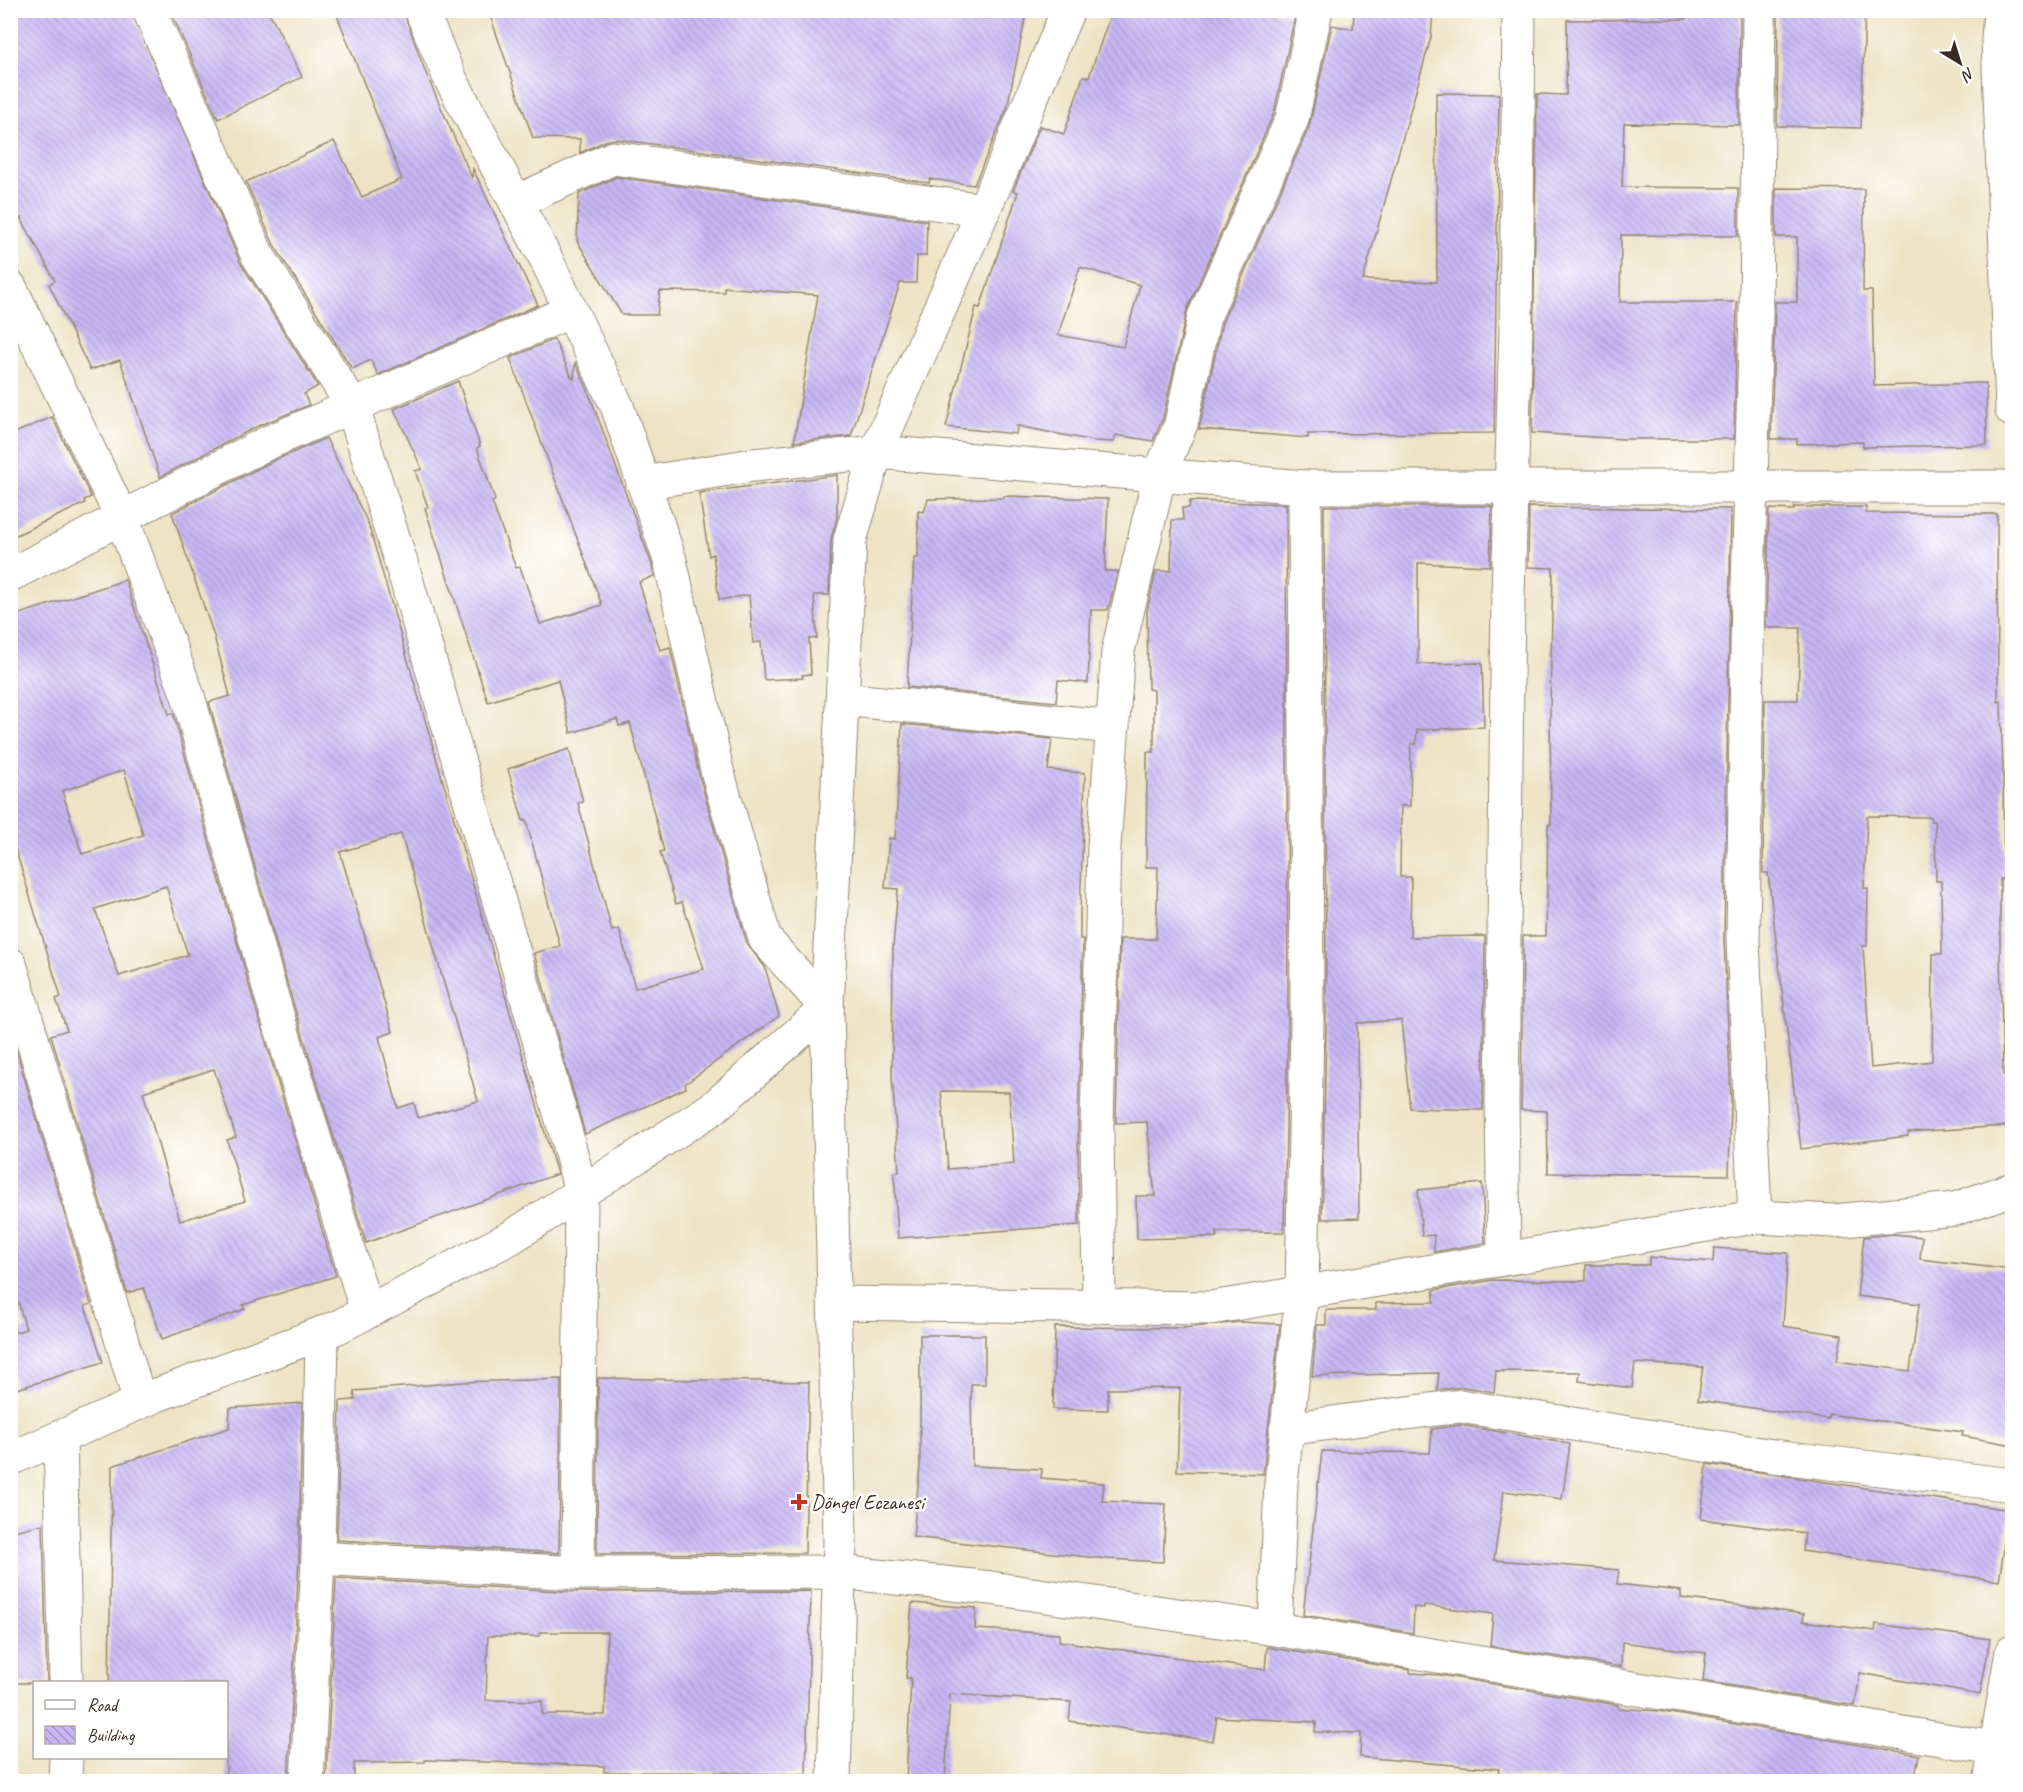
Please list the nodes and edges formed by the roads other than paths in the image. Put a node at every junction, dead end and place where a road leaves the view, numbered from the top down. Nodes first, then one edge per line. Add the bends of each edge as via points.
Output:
1 (149, 10) edge
2 (421, 10) edge
3 (1068, 10) edge
4 (1316, 10) edge
5 (1520, 10) edge
6 (1759, 10) edge
7 (2000, 10) edge
8 (516, 202) junction
9 (984, 210) junction
10 (10, 287) edge
11 (571, 311) junction
12 (352, 405) junction
13 (2013, 410) edge
14 (876, 452) junction
15 (1160, 473) junction
16 (644, 483) junction
17 (1511, 485) junction
18 (1305, 487) junction
19 (1751, 487) junction
20 (2013, 487) edge
21 (122, 518) junction
22 (10, 575) edge
23 (843, 699) junction
24 (1113, 728) junction
25 (10, 964) edge
26 (827, 1008) junction
27 (2013, 1189) edge
28 (581, 1192) junction
29 (1755, 1217) junction
30 (1504, 1257) junction
31 (1302, 1292) junction
32 (835, 1304) junction
33 (1099, 1307) junction
34 (367, 1312) junction
35 (322, 1333) junction
36 (140, 1402) junction
37 (1286, 1430) junction
38 (60, 1437) junction
39 (10, 1459) edge
40 (2013, 1485) edge
41 (318, 1558) junction
42 (839, 1572) junction
43 (578, 1573) junction
44 (1275, 1629) junction
45 (2013, 1651) edge
46 (66, 1681) edge
47 (2004, 1750) edge
48 (66, 1759) edge
49 (65, 1782) edge
50 (307, 1782) edge
51 (834, 1782) edge
52 (1990, 1782) edge

1 - 12 street via 257,254
2 - 8 street via 449,76
3 - 9 street
4 - 15 street via 1292,119 1204,317 1181,424
5 - 17 street
6 - 19 street
7 - 13 street
8 - 9 street via 613,158
8 - 11 street
9 - 14 street
10 - 21 street
11 - 12 street
11 - 16 street via 616,406
12 - 21 street via 265,444
12 - 28 street via 407,582
14 - 15 street
14 - 16 street via 753,465
14 - 23 street via 850,540
15 - 18 street
15 - 24 street via 1118,651
16 - 26 street via 670,560 717,770 765,939
17 - 18 street
17 - 19 street
17 - 30 street
18 - 31 street via 1307,1024
19 - 20 street
19 - 29 street via 1743,940
21 - 22 street
21 - 34 street via 188,696 270,991
23 - 24 street
23 - 26 street
24 - 33 street via 1104,846 1097,1125
25 - 36 street
26 - 28 street via 712,1108
26 - 32 street
27 - 29 street via 1955,1209 1834,1221
28 - 34 street via 510,1238
28 - 43 street
29 - 30 street
30 - 31 street
31 - 33 street via 1211,1308
31 - 37 street
32 - 33 street
32 - 42 street
34 - 35 street
35 - 36 street
35 - 41 street
36 - 38 street
37 - 40 street via 1460,1406 1773,1456
37 - 44 street
38 - 39 street
38 - 46 street
41 - 43 street
41 - 50 street
42 - 43 street
42 - 44 street via 991,1588
42 - 51 street
44 - 47 street
45 - 47 street
47 - 52 street
48 - 49 street

